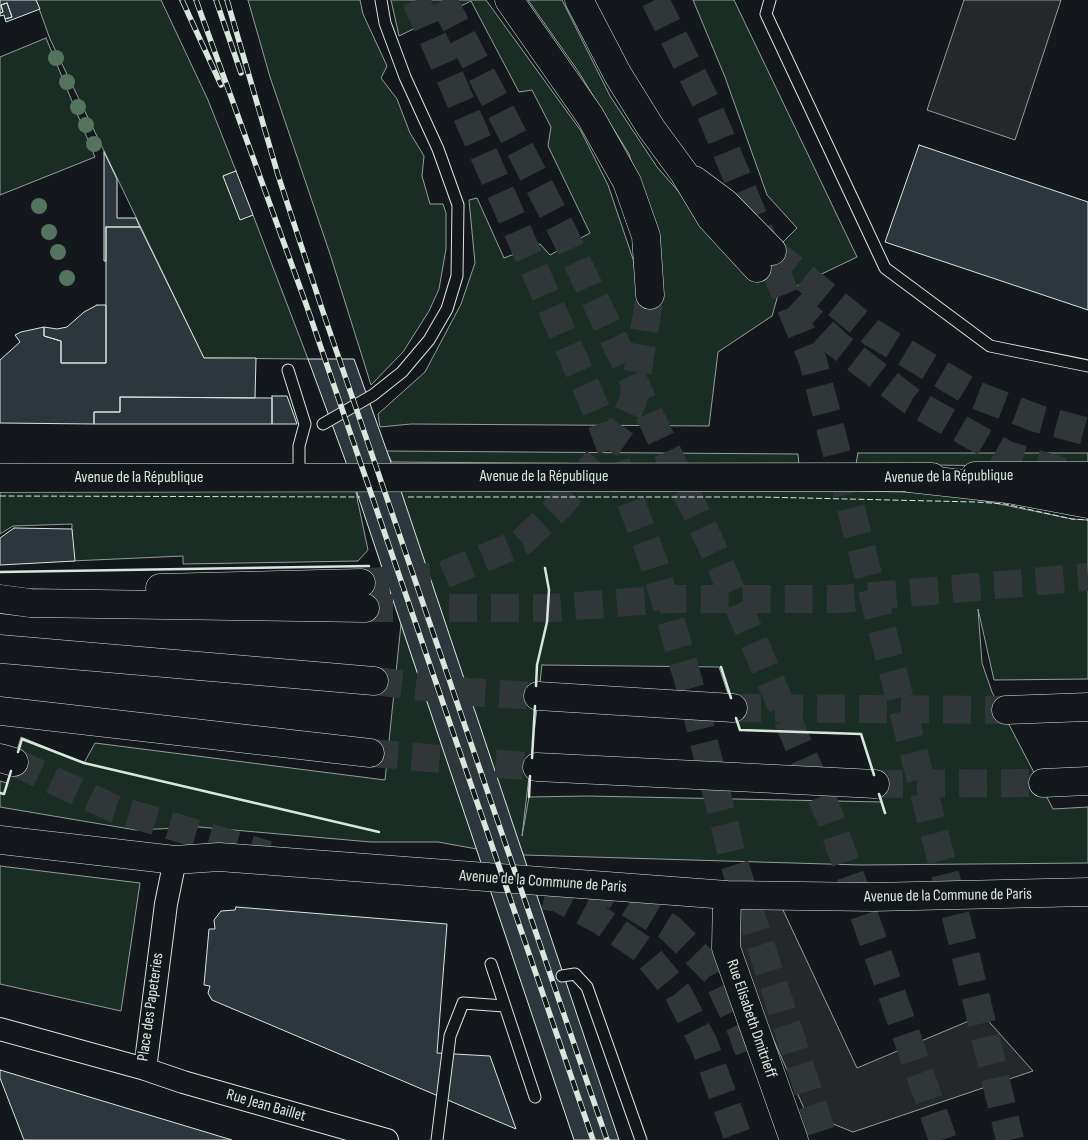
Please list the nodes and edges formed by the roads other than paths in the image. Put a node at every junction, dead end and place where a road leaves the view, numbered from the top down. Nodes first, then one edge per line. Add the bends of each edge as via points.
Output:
1 (381, 0) edge
2 (509, 0) edge
3 (579, 0) edge
4 (770, 0) edge
5 (764, 259) tunnel mouth
6 (650, 295) tunnel mouth
7 (1088, 366) edge
8 (288, 370) dead end
9 (323, 424) dead end
10 (1088, 476) edge
11 (300, 477) junction
12 (0, 478) edge
13 (909, 478) junction
14 (1088, 504) edge
15 (0, 593) edge
16 (0, 599) edge
17 (0, 649) edge
18 (374, 681) tunnel mouth
19 (538, 696) tunnel mouth
20 (1088, 707) edge
21 (733, 708) tunnel mouth
22 (1006, 710) tunnel mouth
23 (0, 711) edge
24 (370, 753) tunnel mouth
25 (537, 766) tunnel mouth
26 (1088, 781) edge
27 (1043, 783) tunnel mouth
28 (874, 784) tunnel mouth
29 (0, 840) edge
30 (175, 860) junction
31 (1088, 892) edge
32 (727, 895) junction
33 (491, 964) dead end
34 (562, 976) dead end
35 (504, 1006) junction
36 (0, 1029) edge
37 (145, 1069) junction
38 (534, 1097) dead end
39 (387, 1140) edge
40 (437, 1140) edge
41 (642, 1140) edge
42 (794, 1140) edge

1 - 9 lane via 385,23 405,77 438,149 458,205 457,276 447,309 429,340 402,372 373,395
2 - 6 main road via 590,116 627,182 646,236
3 - 5 main road via 618,75 651,128 684,173 725,204
4 - 7 lane via 766,14 885,268 990,346
8 - 11 lane via 305,424 299,446
10 - 13 main road, Avenue de la République
11 - 12 main road, Avenue de la République
11 - 13 main road, Avenue de la République
13 - 14 main road via 1008,489
15 - 16 main road via 18,589 237,587 363,596 30,603
17 - 18 main road
19 - 21 main road
20 - 22 main road
23 - 24 main road
25 - 28 main road
26 - 27 main road
29 - 30 main road, Avenue de la Commune de Paris
30 - 32 main road, Avenue de la Commune de Paris via 219,857
30 - 37 street, Place des Papeteries via 166,904
31 - 32 main road, Avenue de la Commune de Paris via 873,897
32 - 42 main road, Rue Elisabeth Dmitrieff via 726,948
33 - 35 lane
34 - 41 lane via 575,974 588,987
35 - 38 lane
35 - 40 lane via 462,1003 450,1036
36 - 37 street, Place des Papeteries
37 - 39 street, Rue Jean Baillet

